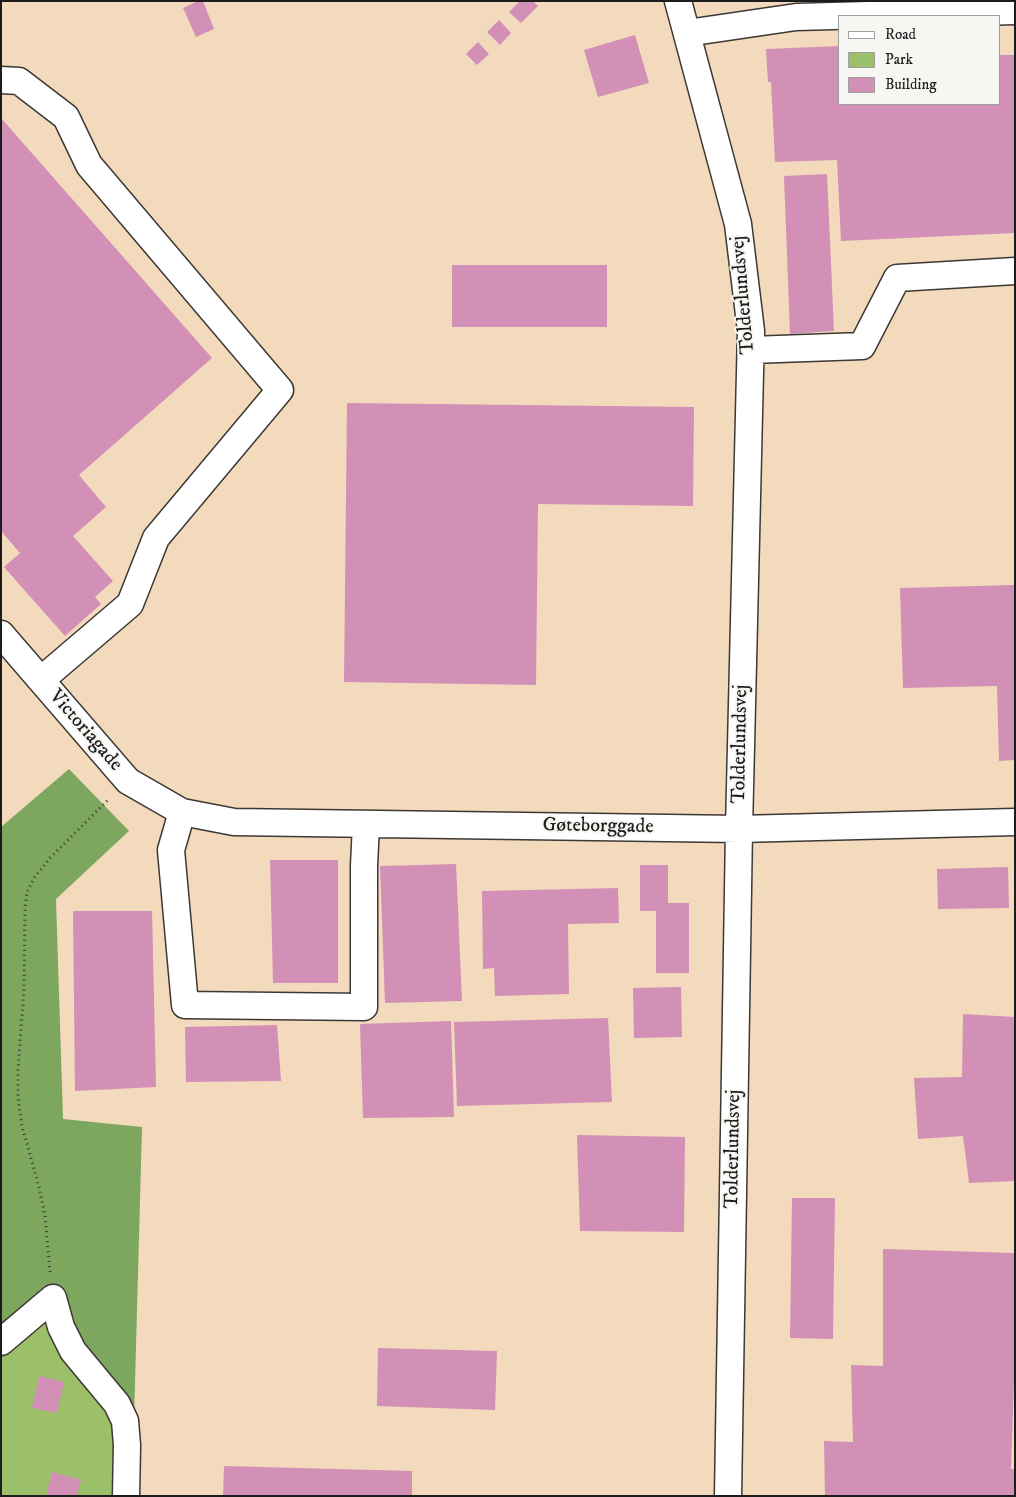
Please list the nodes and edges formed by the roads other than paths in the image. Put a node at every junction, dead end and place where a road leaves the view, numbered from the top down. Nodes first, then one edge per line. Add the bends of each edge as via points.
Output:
1 (678, 1) edge
2 (1015, 11) edge
3 (869, 15) edge
4 (838, 16) edge
5 (687, 33) junction
6 (1, 80) edge
7 (1015, 270) edge
8 (751, 350) junction
9 (1, 634) edge
10 (41, 680) junction
11 (182, 812) junction
12 (1015, 822) edge
13 (366, 824) junction
14 (739, 829) junction
15 (1, 1342) edge
16 (126, 1496) edge
17 (728, 1496) edge

1 - 5 street, Tolderlundsvej
2 - 3 street
4 - 5 street via 796,17
5 - 8 street, Tolderlundsvej via 738,224
6 - 10 street via 20,81 66,117 89,165 280,390 156,538 130,604
7 - 8 street via 897,278 862,346
8 - 14 street, Tolderlundsvej
9 - 10 street, Victoriagade
10 - 11 street, Victoriagade via 128,782
11 - 13 street, Gøteborggade via 234,822
11 - 13 street via 171,850 186,1006 364,1008
12 - 14 street, Gøteborggade
13 - 14 street, Gøteborggade
14 - 17 street, Tolderlundsvej
15 - 16 street via 53,1298 61,1327 73,1351 117,1404 125,1421 128,1445

